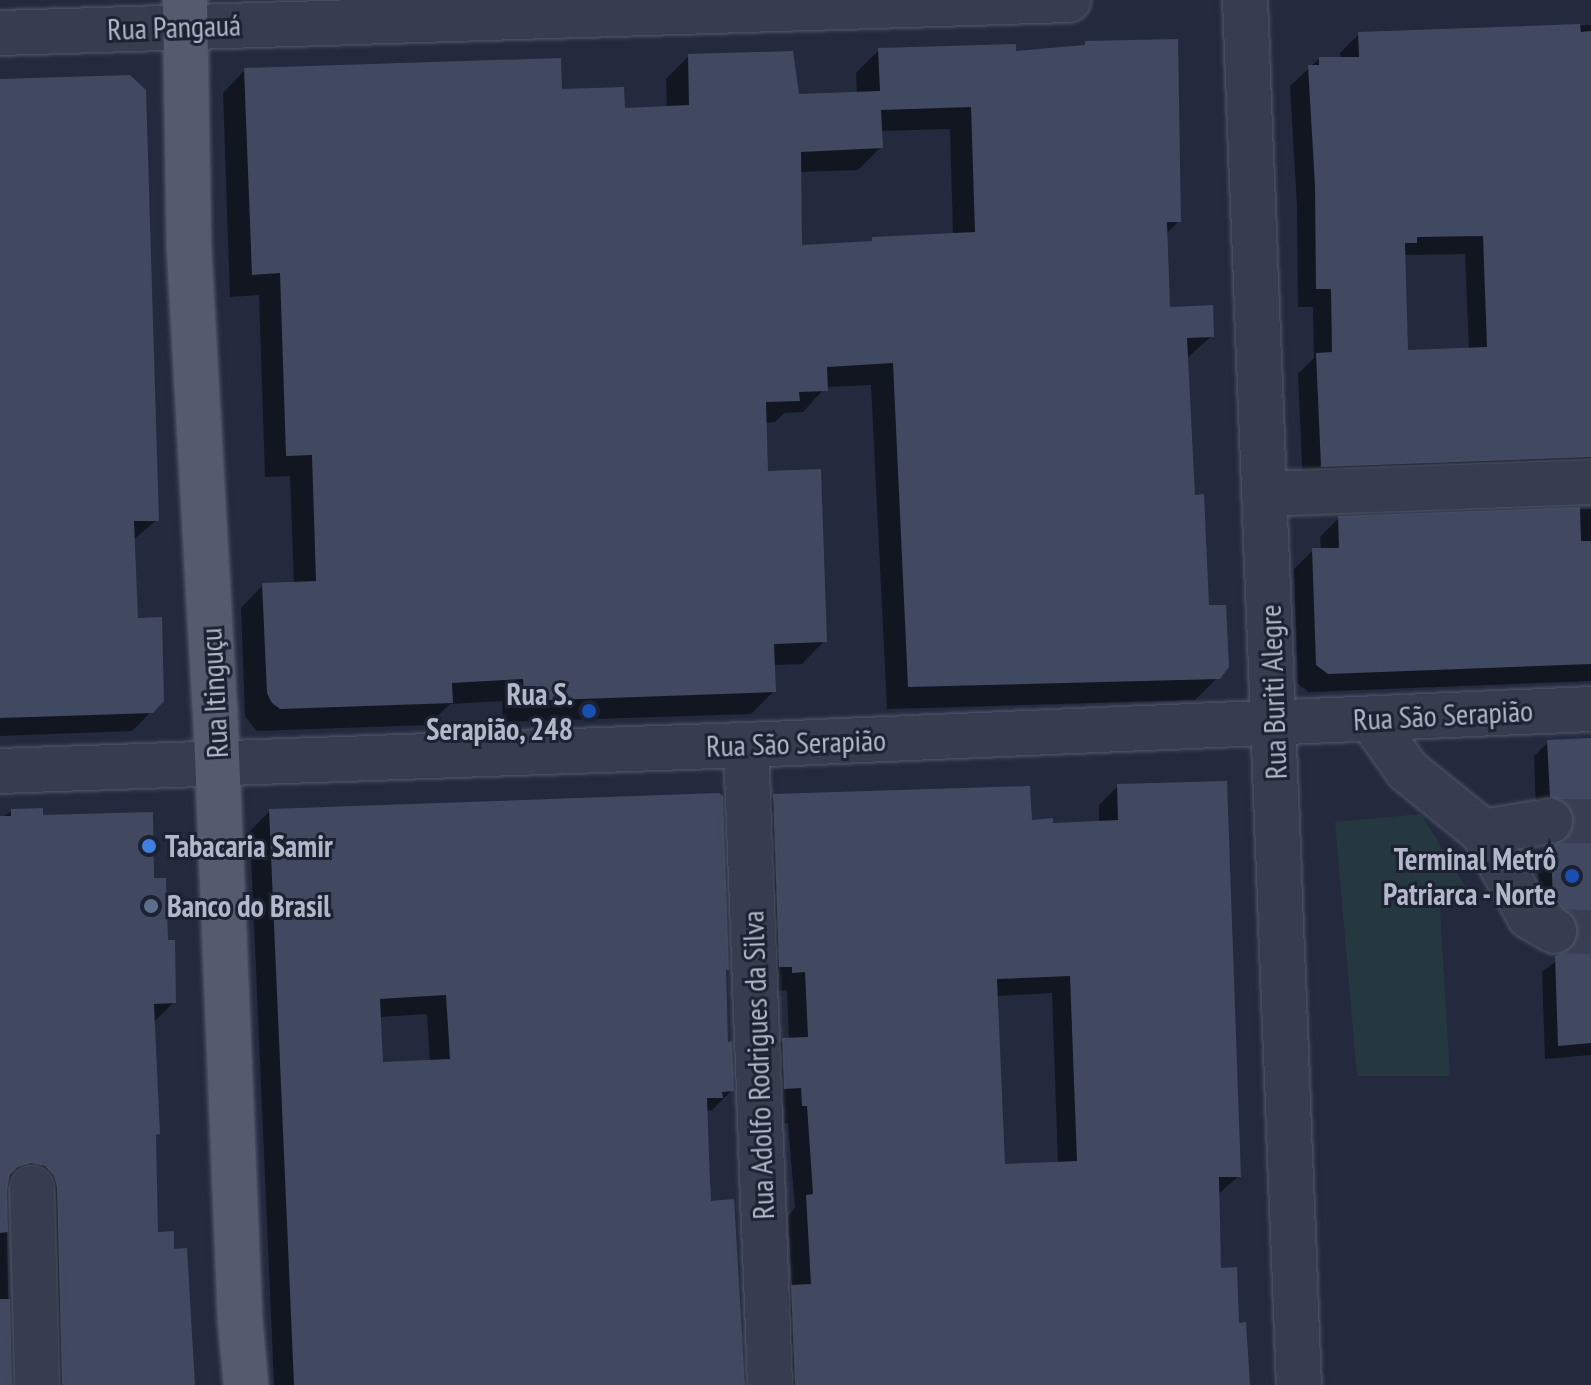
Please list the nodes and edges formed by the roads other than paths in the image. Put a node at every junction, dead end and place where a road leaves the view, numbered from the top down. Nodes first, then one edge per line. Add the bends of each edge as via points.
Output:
1 (1068, 0) edge
2 (1245, 0) edge
3 (541, 9) edge
4 (185, 13) edge
5 (0, 33) edge
6 (1591, 482) edge
7 (1266, 494) junction
8 (1591, 709) edge
9 (1371, 719) junction
10 (1275, 723) junction
11 (746, 745) junction
12 (217, 764) junction
13 (0, 771) edge
14 (1550, 821) tunnel mouth
15 (1483, 832) junction
16 (1554, 931) tunnel mouth
17 (32, 1188) dead end
18 (37, 1385) edge
19 (246, 1385) edge
20 (770, 1385) edge
21 (1299, 1385) edge

1 - 3 street, Rua Pangauá
2 - 7 street, Rua Buriti Alegre
3 - 4 street, Rua Pangauá
4 - 5 street, Rua Pangauá
4 - 12 main road, Rua Itinguçu via 189,248
6 - 7 street
7 - 10 street, Rua Buriti Alegre
8 - 9 street, Rua São Serapião
9 - 10 street, Rua São Serapião
9 - 15 street via 1408,771
10 - 11 street, Rua São Serapião
10 - 21 street, Rua Buriti Alegre
11 - 12 street, Rua São Serapião
11 - 20 street, Rua Adolfo Rodrigues da Silva
12 - 13 street, Rua São Serapião
12 - 19 main road, Rua Itinguçu
14 - 15 street
15 - 16 street via 1530,917
17 - 18 street

